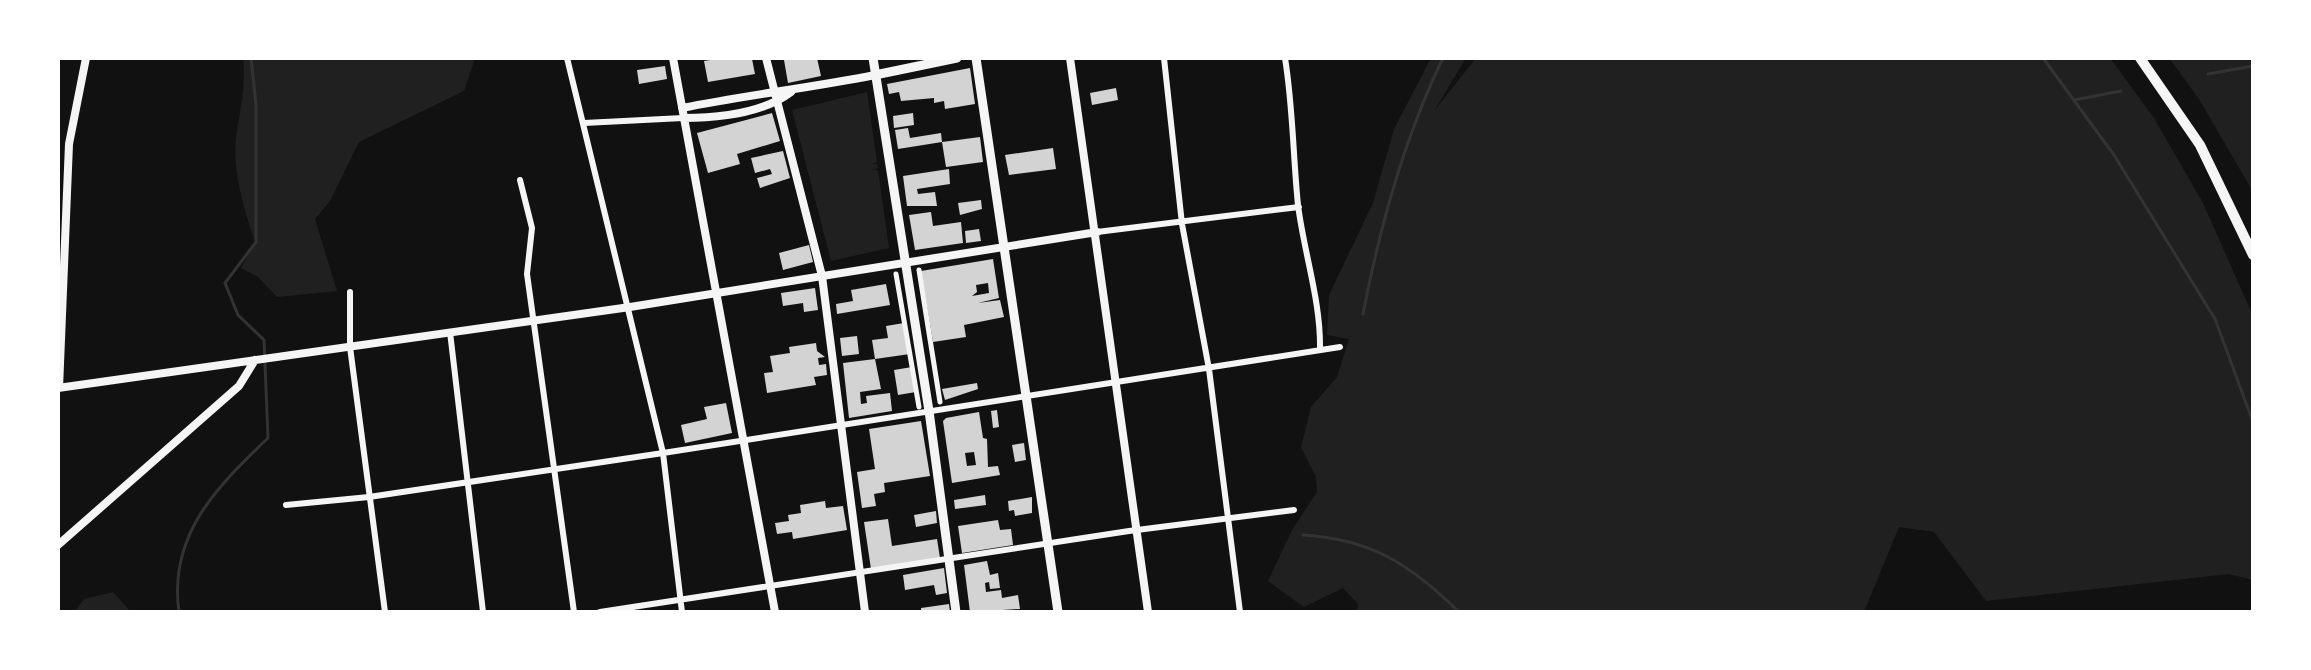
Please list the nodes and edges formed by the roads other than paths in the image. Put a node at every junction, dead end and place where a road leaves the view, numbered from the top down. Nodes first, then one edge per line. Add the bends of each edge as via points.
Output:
1 (86, 58) edge
2 (567, 58) edge
3 (673, 58) edge
4 (766, 58) edge
5 (873, 58) edge
6 (957, 58) edge
7 (976, 58) edge
8 (1070, 58) edge
9 (1164, 58) edge
10 (1285, 58) edge
11 (2140, 58) edge
12 (875, 75) junction
13 (773, 91) junction
14 (791, 92) junction
15 (731, 98) junction
16 (777, 103) junction
17 (682, 113) junction
18 (734, 113) junction
19 (584, 123) junction
20 (520, 180) dead end
21 (1299, 207) junction
22 (61, 220) edge
23 (1182, 224) junction
24 (1097, 232) junction
25 (1003, 246) junction
26 (2253, 255) edge
27 (903, 261) junction
28 (919, 270) dead end
29 (896, 274) dead end
30 (822, 276) junction
31 (350, 292) dead end
32 (714, 294) junction
33 (630, 307) junction
34 (534, 320) junction
35 (450, 332) junction
36 (350, 347) junction
37 (1340, 347) dead end
38 (1320, 350) junction
39 (257, 360) junction
40 (1209, 369) junction
41 (1117, 381) junction
42 (58, 388) edge
43 (1026, 397) junction
44 (940, 402) dead end
45 (924, 409) junction
46 (841, 425) junction
47 (746, 440) junction
48 (663, 453) junction
49 (556, 468) junction
50 (469, 482) junction
51 (369, 497) junction
52 (286, 505) dead end
53 (1294, 510) dead end
54 (1226, 518) junction
55 (1138, 530) junction
56 (1049, 544) junction
57 (58, 545) edge
58 (949, 560) junction
59 (860, 575) junction
60 (771, 586) junction
61 (681, 599) junction
62 (385, 612) edge
63 (483, 612) edge
64 (574, 612) edge
65 (600, 612) edge
66 (682, 612) edge
67 (775, 612) edge
68 (865, 612) edge
69 (956, 612) edge
70 (1058, 612) edge
71 (1148, 612) edge
72 (1240, 612) edge

1 - 22 street
2 - 19 street
3 - 17 street
4 - 13 street
5 - 12 main road
6 - 12 main road
7 - 25 main road
8 - 24 street
9 - 23 street
10 - 21 street
11 - 26 highway via 2200,145
12 - 14 street
12 - 27 main road
13 - 14 street
13 - 15 street
13 - 16 street
14 - 16 street
15 - 17 street
15 - 18 street
16 - 18 street
16 - 30 street
17 - 18 street
17 - 19 street
17 - 32 street
19 - 33 street
20 - 34 street via 532,228 527,274
21 - 23 street
21 - 38 street
22 - 42 street
23 - 24 street
23 - 40 street
24 - 25 street
24 - 41 street
25 - 27 street
25 - 43 main road
27 - 30 street
27 - 45 main road
28 - 44 street
29 - 45 street
30 - 32 street
30 - 46 street
31 - 36 street
32 - 33 street
32 - 47 street
33 - 34 street
33 - 48 street
34 - 35 street
34 - 49 street
35 - 36 street
35 - 50 street
36 - 39 street
36 - 51 street
37 - 38 street
38 - 40 street
39 - 42 street
39 - 57 street via 239,386
40 - 41 street
40 - 54 street
41 - 43 street
41 - 55 street
43 - 45 street
43 - 56 main road
45 - 46 street
45 - 58 main road
46 - 47 street
46 - 59 street
47 - 48 street
47 - 60 street
48 - 49 street
48 - 61 street
49 - 50 street
49 - 64 street
50 - 51 street
50 - 63 street
51 - 52 street
51 - 62 street
53 - 54 street
54 - 55 street
54 - 72 street
55 - 56 street
55 - 71 street
56 - 58 street
56 - 70 main road
58 - 59 street
58 - 69 main road
59 - 60 street
59 - 68 street
60 - 61 street
60 - 67 street
61 - 65 street
61 - 66 street

